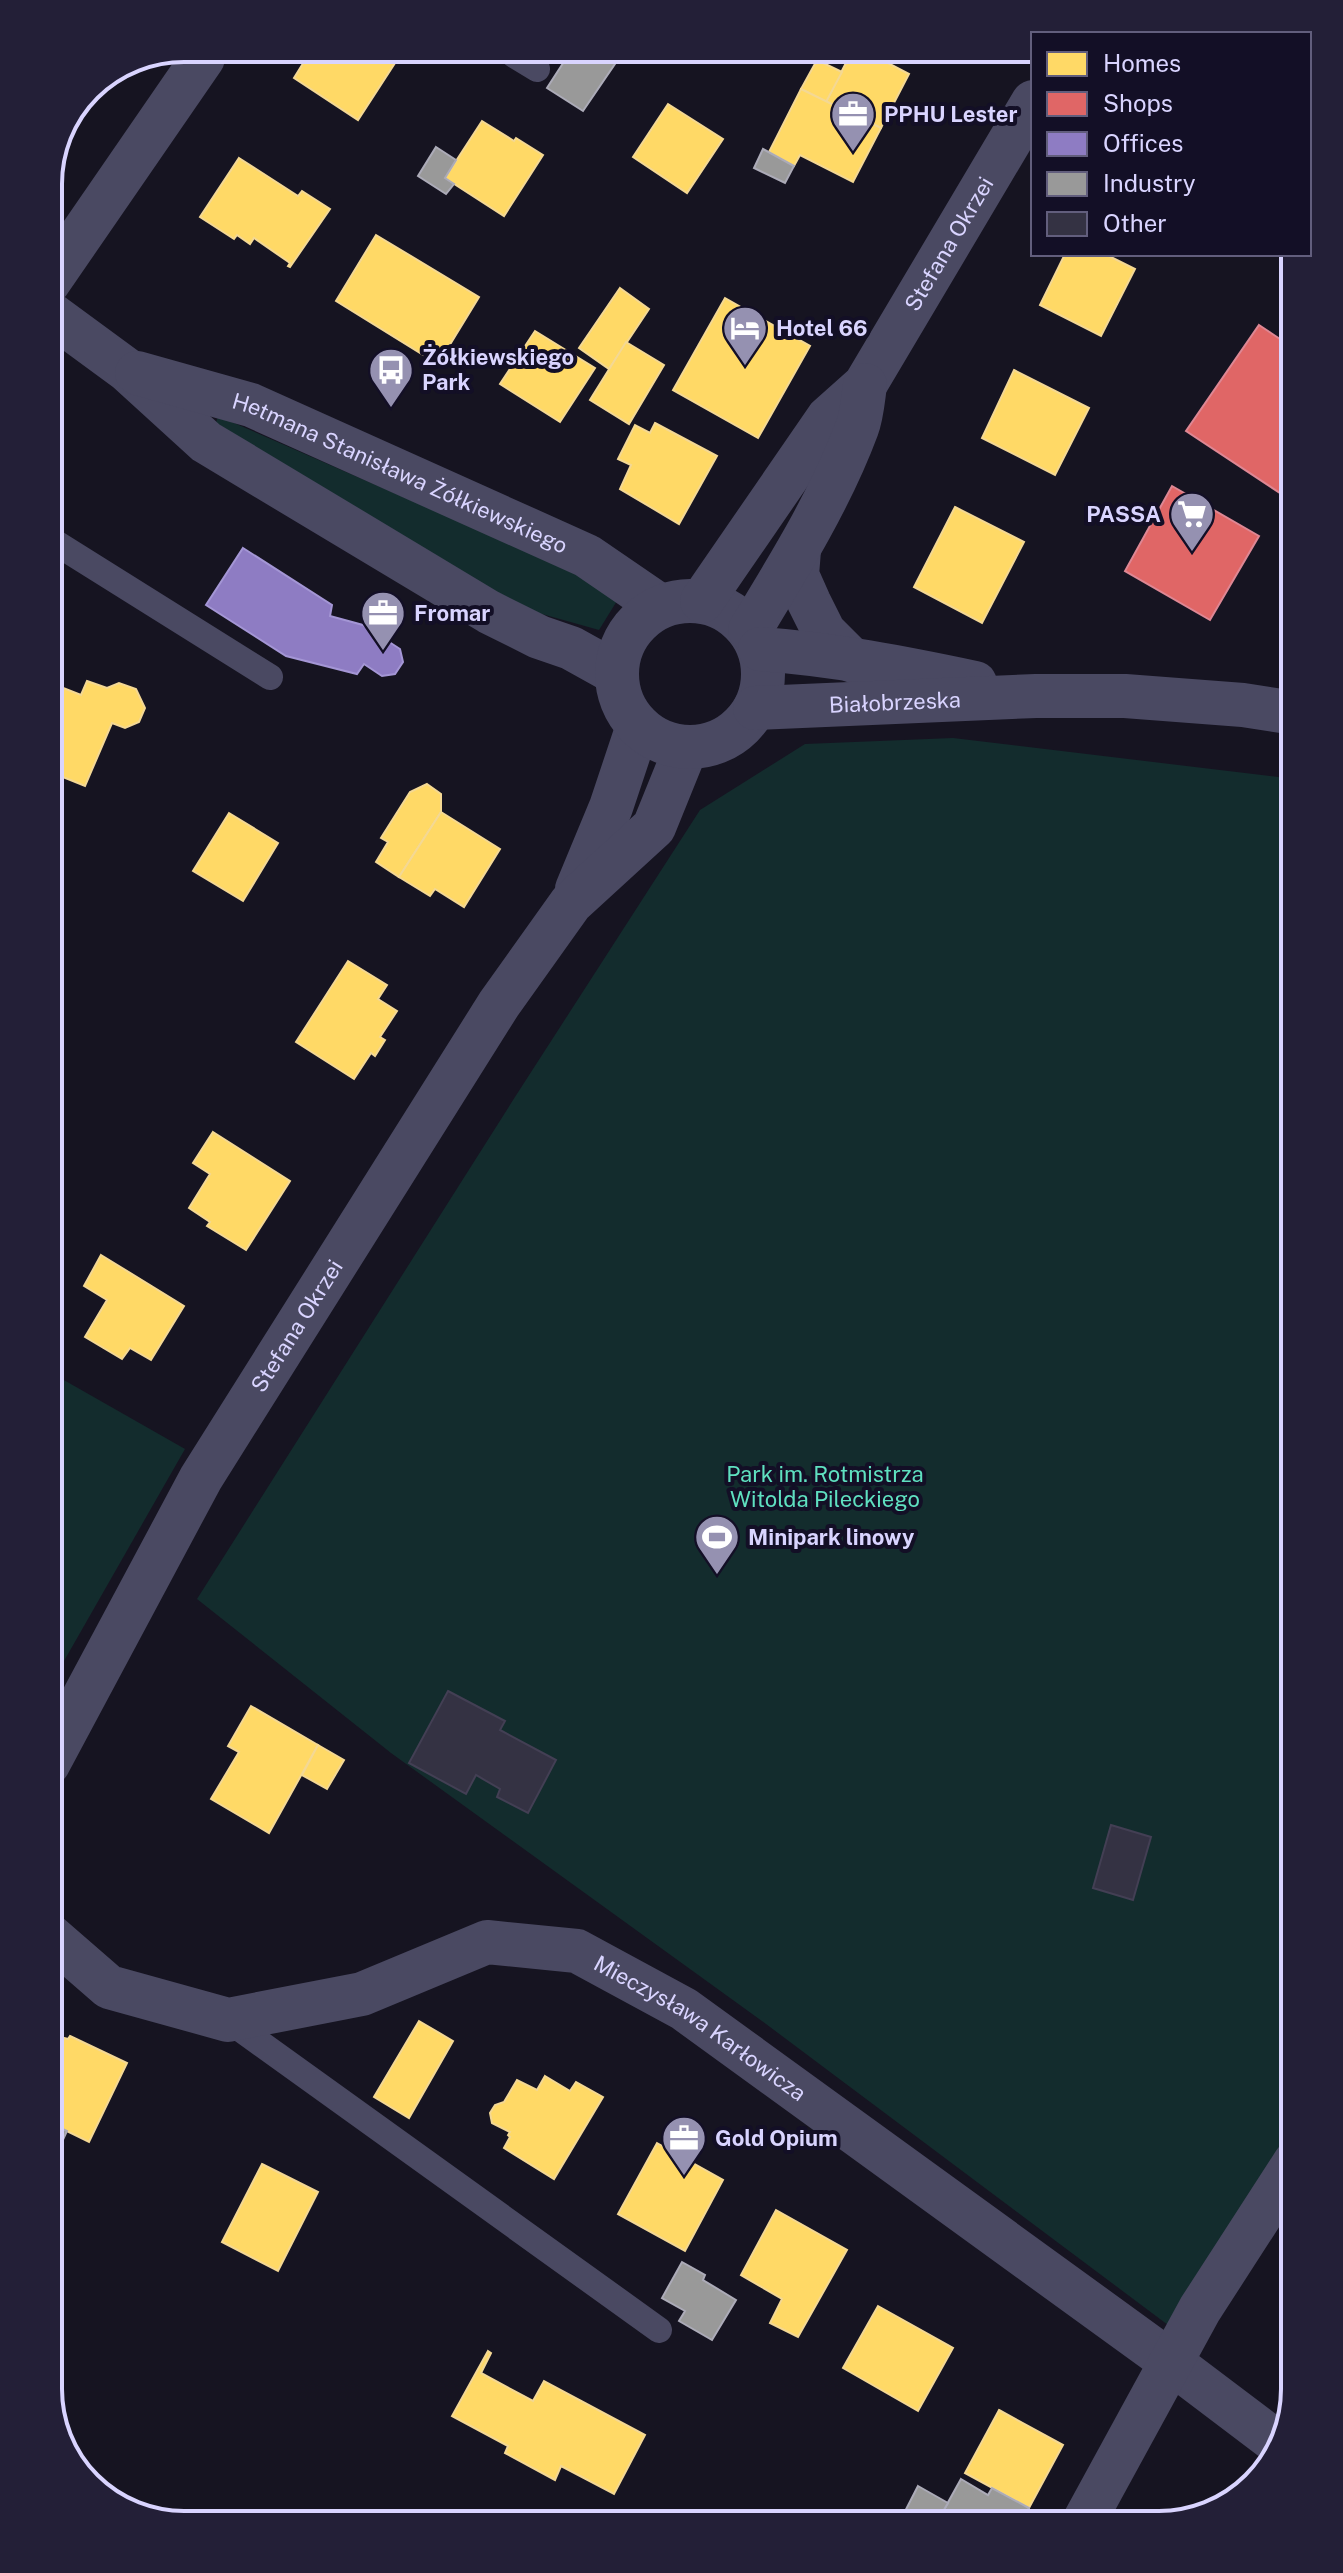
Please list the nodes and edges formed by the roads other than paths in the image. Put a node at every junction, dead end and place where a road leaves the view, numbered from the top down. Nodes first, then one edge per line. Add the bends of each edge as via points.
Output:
1 (200, 62) edge
2 (526, 62) edge
3 (537, 69) dead end
4 (1031, 105) edge
5 (62, 263) edge
6 (62, 322) edge
7 (127, 370) junction
8 (865, 385) junction
9 (62, 547) edge
10 (799, 550) junction
11 (702, 601) junction
12 (660, 606) junction
13 (755, 640) junction
14 (853, 661) junction
15 (616, 673) junction
16 (270, 677) dead end
17 (1036, 696) junction
18 (755, 708) junction
19 (1281, 711) edge
20 (638, 726) junction
21 (686, 748) junction
22 (571, 903) junction
23 (62, 1738) edge
24 (62, 1946) edge
25 (228, 2020) junction
26 (1281, 2184) edge
27 (659, 2330) dead end
28 (1172, 2363) junction
29 (1271, 2438) edge
30 (1090, 2511) edge

1 - 5 street
2 - 3 lane
4 - 8 street, Stefana Okrzei
6 - 7 street, Hetmana Stanisława Żółkiewskiego
7 - 12 street, Hetmana Stanisława Żółkiewskiego via 251,405 587,556
7 - 15 street, Hetmana Stanisława Żółkiewskiego via 206,442 489,612
8 - 10 street, Stefana Okrzei via 858,425
8 - 11 street, Stefana Okrzei via 828,418
9 - 16 lane
10 - 13 street, Stefana Okrzei
10 - 14 street via 797,575 809,602 824,632
11 - 12 street
11 - 13 street via 729,611
12 - 15 street via 628,633
13 - 14 street, Białobrzeska
13 - 18 street via 764,669
14 - 17 street, Białobrzeska
15 - 20 street via 621,702
17 - 18 street, Białobrzeska
17 - 19 street, Białobrzeska via 1125,696
18 - 21 street via 738,731 714,744
20 - 21 street via 660,742
20 - 22 street, Stefana Okrzei
21 - 22 street, Stefana Okrzei via 654,827
22 - 23 street, Stefana Okrzei via 499,1004 201,1478
24 - 25 street, Mieczysława Karłowicza via 109,1987
25 - 27 lane
25 - 28 street, Mieczysława Karłowicza via 362,1994 487,1942 577,1951 684,2009
26 - 28 street via 1200,2309
28 - 29 street, Mieczysława Karłowicza
28 - 30 street

